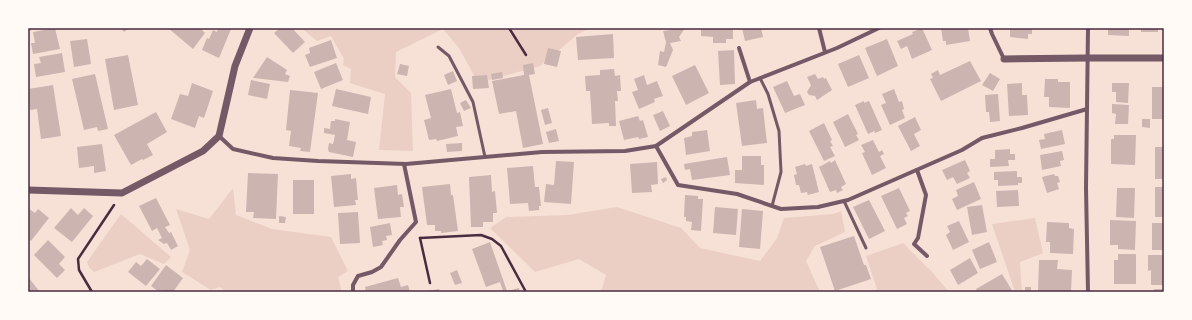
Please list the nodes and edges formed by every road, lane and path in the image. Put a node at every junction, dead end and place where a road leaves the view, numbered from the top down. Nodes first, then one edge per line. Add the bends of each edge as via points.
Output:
1 (250, 28) edge
2 (509, 28) edge
3 (819, 28) edge
4 (879, 28) edge
5 (990, 28) edge
6 (1088, 28) edge
7 (438, 47) dead end
8 (739, 48) dead end
9 (825, 52) junction
10 (526, 55) dead end
11 (1088, 58) junction
12 (1164, 58) edge
13 (1004, 59) joint
14 (760, 78) junction
15 (750, 82) junction
16 (1087, 109) junction
17 (219, 136) junction
18 (656, 146) junction
19 (485, 157) junction
20 (404, 164) junction
21 (917, 170) junction
22 (28, 190) edge
23 (122, 193) junction
24 (844, 201) junction
25 (772, 206) junction
26 (416, 222) junction
27 (420, 238) junction
28 (866, 248) dead end
29 (927, 256) dead end
30 (430, 283) dead end
31 (92, 292) edge
32 (353, 292) edge
33 (526, 292) edge
34 (1088, 292) edge

1 - 17 street via 235,66
2 - 10 path
3 - 9 street
4 - 9 street
5 - 13 street
6 - 11 street
7 - 19 lane via 449,56 473,102
8 - 15 street
9 - 14 street
11 - 12 street
11 - 13 street
11 - 16 street
14 - 15 street
14 - 25 lane via 768,94 779,132 781,172
15 - 18 street
16 - 21 street via 982,138
16 - 34 street
17 - 20 street via 233,149 273,158
17 - 23 street via 203,151
18 - 19 street via 625,151 542,152
18 - 25 street via 678,185 738,194
19 - 20 street
20 - 26 street
21 - 24 street
21 - 29 street via 926,195 918,238 914,244
22 - 23 street
23 - 31 path via 78,259 79,270
24 - 25 street via 811,208 781,209
24 - 28 lane
26 - 27 path
26 - 32 street via 381,267 358,276 353,285
27 - 30 path
27 - 33 path via 481,235 492,239 500,246

